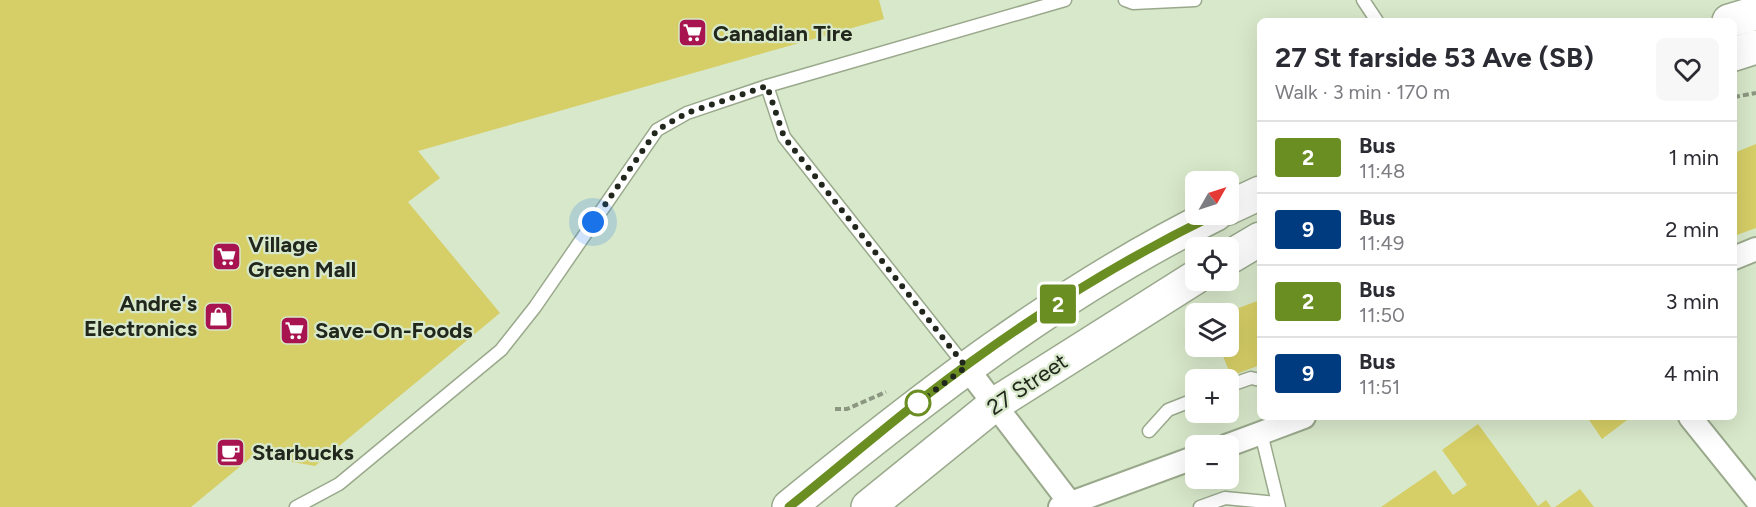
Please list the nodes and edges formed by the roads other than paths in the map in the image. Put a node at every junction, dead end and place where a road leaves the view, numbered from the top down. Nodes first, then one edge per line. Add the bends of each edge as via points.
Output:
1 (1033, 0) edge
2 (1065, 0) edge
3 (1125, 0) edge
4 (1195, 0) edge
5 (1363, 0) edge
6 (1756, 13) edge
7 (1017, 16) junction
8 (1375, 18) edge
9 (1737, 19) edge
10 (1756, 47) edge
11 (1737, 53) edge
12 (767, 86) junction
13 (1257, 194) edge
14 (1239, 203) edge
15 (1196, 225) edge
16 (1257, 241) edge
17 (1756, 249) edge
18 (1239, 251) edge
19 (1737, 257) edge
20 (1185, 284) edge
21 (966, 367) junction
22 (1257, 379) edge
23 (1239, 382) edge
24 (1185, 403) edge
25 (995, 404) junction
26 (1293, 420) edge
27 (1692, 420) edge
28 (1149, 431) dead end
29 (1261, 433) junction
30 (1239, 441) edge
31 (1185, 461) edge
32 (1756, 499) edge
33 (1278, 505) edge
34 (1068, 506) edge
35 (296, 507) edge
36 (789, 507) edge
37 (868, 507) edge
38 (1200, 507) edge

1 - 7 lane
2 - 7 lane
3 - 4 lane
5 - 8 lane
6 - 9 main road
7 - 12 lane
10 - 11 main road
12 - 21 lane via 784,137
12 - 35 lane via 687,113 657,130 501,350 339,484
13 - 14 main road
15 - 21 main road via 1068,297
16 - 18 main road
17 - 19 street
20 - 25 main road, 27 Street
21 - 25 street
21 - 36 main road
22 - 23 lane
24 - 28 lane via 1168,410
25 - 34 street
25 - 37 main road, 27 Street
26 - 29 street
27 - 32 street
29 - 30 street
29 - 33 lane
31 - 34 street
33 - 38 lane via 1225,498

